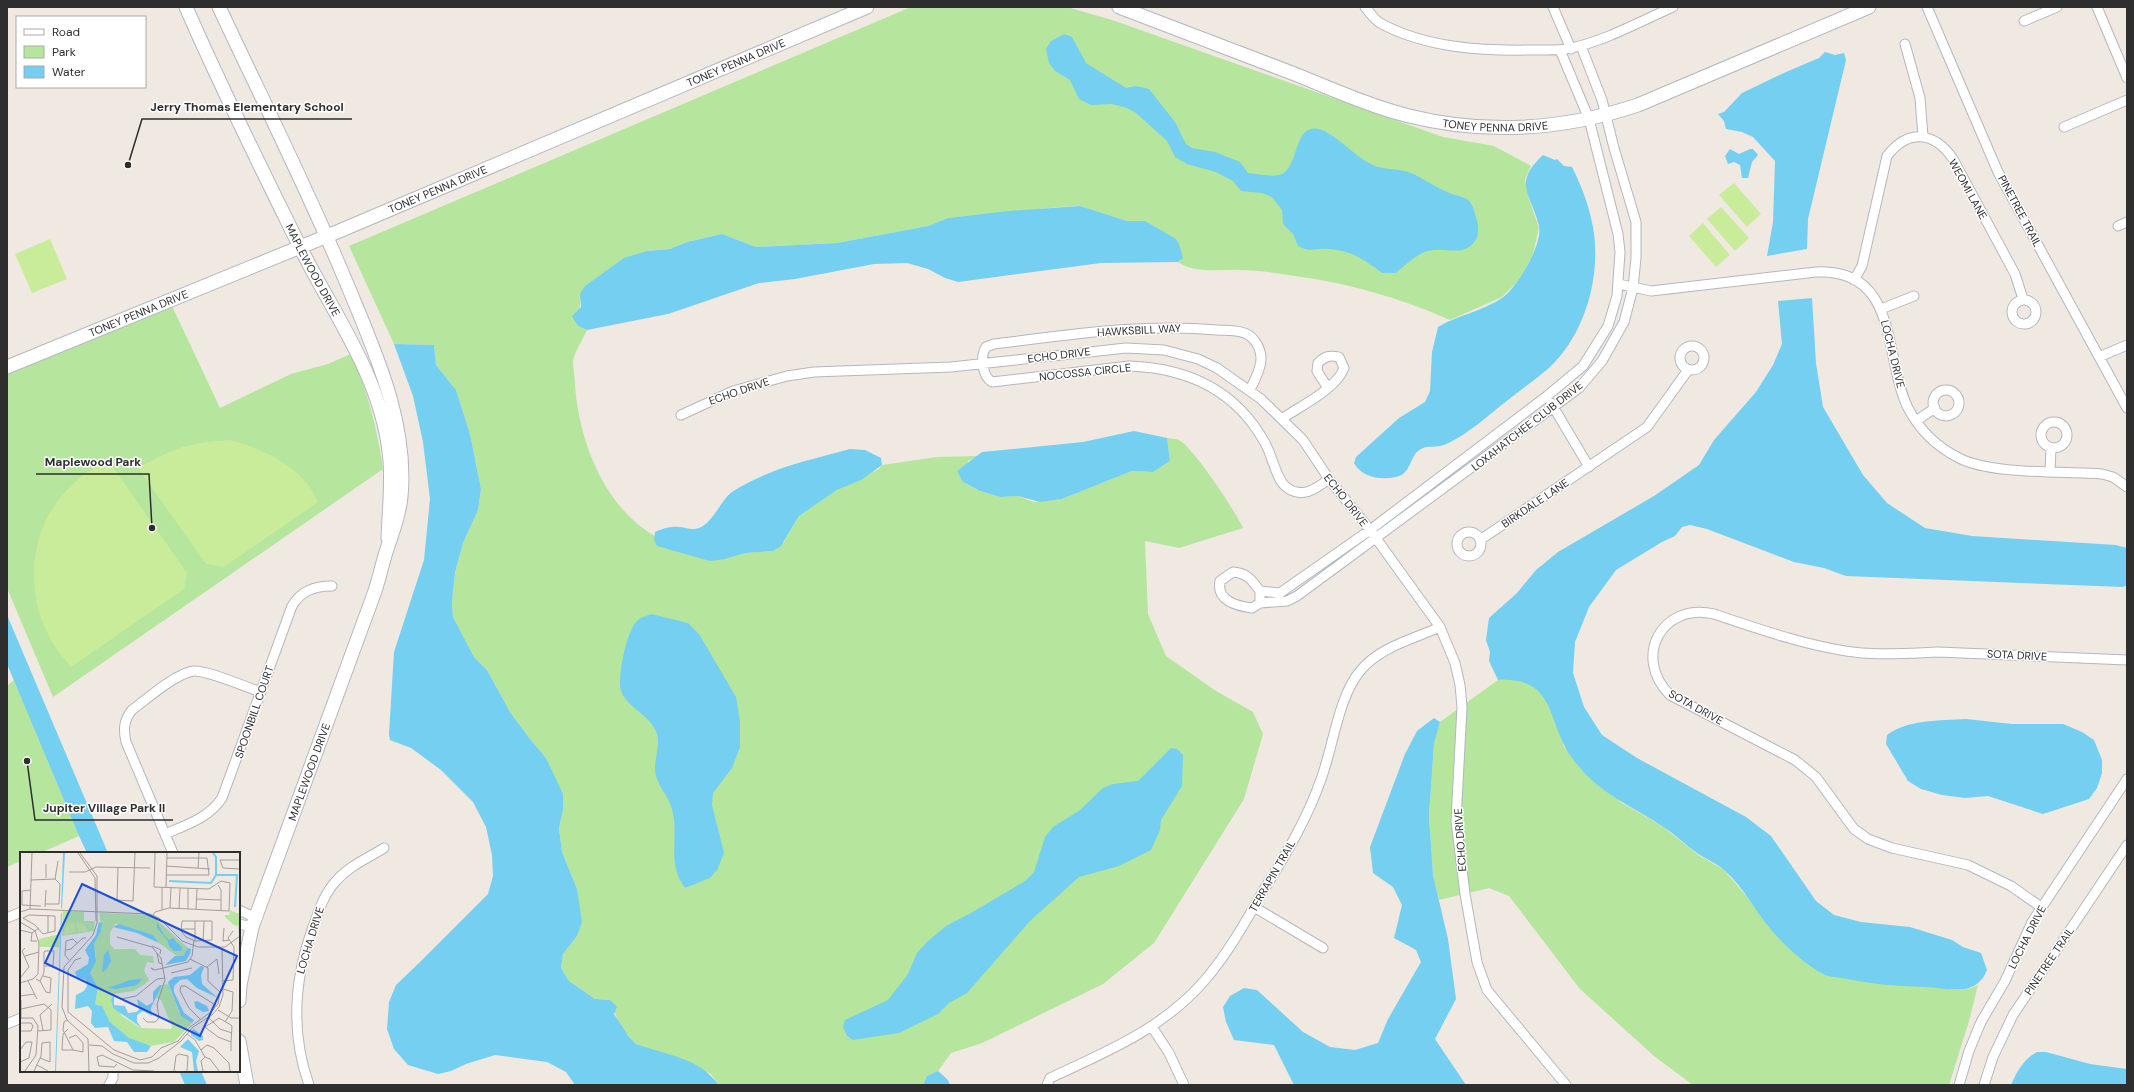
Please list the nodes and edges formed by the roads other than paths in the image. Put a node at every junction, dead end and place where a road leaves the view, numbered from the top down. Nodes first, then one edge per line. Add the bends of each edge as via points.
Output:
1 (186, 7) edge
2 (219, 7) edge
3 (867, 7) edge
4 (1119, 7) edge
5 (1364, 7) edge
6 (1553, 7) edge
7 (1672, 7) edge
8 (1869, 7) edge
9 (1927, 7) edge
10 (2057, 7) edge
11 (2097, 7) edge
12 (2024, 21) dead end
13 (1905, 44) dead end
14 (1580, 46) junction
15 (1571, 48) junction
16 (1560, 50) junction
17 (2127, 78) edge
18 (2127, 100) edge
19 (1605, 115) junction
20 (1590, 119) junction
21 (2064, 127) dead end
22 (1923, 136) junction
23 (327, 236) junction
24 (300, 247) junction
25 (1854, 280) junction
26 (1619, 284) junction
27 (1633, 288) junction
28 (1914, 296) dead end
29 (2023, 299) dead end
30 (1882, 309) junction
31 (2127, 344) edge
32 (2099, 357) junction
33 (983, 364) junction
34 (7, 367) edge
35 (1688, 370) dead end
36 (1328, 388) dead end
37 (1250, 390) junction
38 (1547, 396) junction
39 (1554, 408) junction
40 (1935, 408) dead end
41 (2127, 408) edge
42 (681, 415) dead end
43 (1283, 418) junction
44 (1916, 421) junction
45 (2051, 448) dead end
46 (1589, 467) junction
47 (2050, 471) junction
48 (1328, 479) junction
49 (2127, 487) edge
50 (1370, 530) junction
51 (1376, 539) junction
52 (1480, 540) dead end
53 (388, 546) junction
54 (332, 586) dead end
55 (1260, 591) junction
56 (1260, 603) junction
57 (1440, 627) junction
58 (2127, 660) edge
59 (261, 692) junction
60 (2127, 779) edge
61 (165, 834) junction
62 (2127, 845) edge
63 (384, 848) dead end
64 (173, 852) edge
65 (1254, 907) junction
66 (2041, 907) junction
67 (240, 911) edge
68 (20, 912) edge
69 (7, 918) edge
70 (254, 922) junction
71 (240, 924) edge
72 (1323, 948) dead end
73 (240, 985) edge
74 (20, 1018) edge
75 (7, 1024) edge
76 (1152, 1027) junction
77 (240, 1046) edge
78 (113, 1072) edge
79 (109, 1085) edge
80 (247, 1085) edge
81 (309, 1085) edge
82 (1047, 1085) edge
83 (1184, 1085) edge
84 (1566, 1085) edge
85 (1959, 1085) edge
86 (1984, 1085) edge

1 - 24 street, MAPLEWOOD DRIVE
2 - 23 street, MAPLEWOOD DRIVE
3 - 23 street, TONEY PENNA DRIVE
4 - 20 street, TONEY PENNA DRIVE via 1408,116 1449,124 1491,128 1548,126
5 - 16 street via 1375,19 1388,27 1432,42 1482,50
6 - 15 street
7 - 14 street
8 - 19 street, TONEY PENNA DRIVE via 1638,105
9 - 32 street, PINETREE TRAIL via 1998,172
10 - 12 street
11 - 17 street
13 - 22 street via 1920,98
14 - 15 street
14 - 19 street, LOXAHATCHEE CLUB DRIVE via 1602,100
15 - 16 street
16 - 20 street, LOXAHATCHEE CLUB DRIVE
18 - 21 street
19 - 20 street, TONEY PENNA DRIVE
19 - 27 street, LOXAHATCHEE CLUB DRIVE via 1636,222
20 - 26 street, LOXAHATCHEE CLUB DRIVE via 1618,234
22 - 25 street via 1895,145 1887,156 1862,266
22 - 29 street, WEOMI LANE via 1936,140 1946,148 1953,159 2015,274
23 - 24 street, TONEY PENNA DRIVE
23 - 53 street, MAPLEWOOD DRIVE via 380,365 393,410 400,448 401,497 397,523
24 - 34 street, TONEY PENNA DRIVE
24 - 53 street, MAPLEWOOD DRIVE via 369,376 380,411 389,450
25 - 27 street, LOCHA DRIVE via 1825,272 1652,291
25 - 30 street, LOCHA DRIVE via 1868,290
26 - 27 street, LOCHA DRIVE
26 - 38 street, LOXAHATCHEE CLUB DRIVE via 1608,326 1594,350 1583,366
27 - 39 street, LOXAHATCHEE CLUB DRIVE via 1624,322 1602,360 1580,388
28 - 30 street
30 - 44 street, LOCHA DRIVE via 1903,396
31 - 32 street
32 - 41 street, PINETREE TRAIL
33 - 37 street, ECHO DRIVE via 1108,349 1150,348 1178,352 1198,359
33 - 37 street, HAWKSBILL WAY via 983,351 994,344 1099,331 1190,327 1244,333 1254,339 1260,350 1262,362
33 - 42 street, ECHO DRIVE via 914,369 842,369 787,376 733,391
33 - 48 street, NOCOSSA CIRCLE via 986,376 992,382 1129,366 1151,367 1190,376 1224,395 1248,418 1270,451 1278,475 1285,486 1296,492 1309,492
35 - 46 street, BIRKDALE LANE via 1648,427
36 - 43 street
37 - 43 street, ECHO DRIVE
38 - 39 street
38 - 50 street, LOXAHATCHEE CLUB DRIVE
39 - 46 street
39 - 51 street, LOXAHATCHEE CLUB DRIVE
40 - 44 street
43 - 48 street, ECHO DRIVE via 1303,440
44 - 47 street, LOCHA DRIVE via 1931,439 1959,459 1991,468
45 - 47 street
46 - 52 street, BIRKDALE LANE
47 - 49 street, LOCHA DRIVE via 2102,474 2113,477
48 - 50 street, ECHO DRIVE
50 - 51 street, ECHO DRIVE
50 - 55 street, ECHO DRIVE via 1280,593
51 - 56 street via 1297,596 1287,601
51 - 57 street, ECHO DRIVE
53 - 70 street, MAPLEWOOD DRIVE via 375,591
54 - 59 street, SPOONBILL COURT via 312,588 296,600 289,612
55 - 56 street
55 - 56 street via 1252,579 1243,573 1233,572 1220,581 1222,595 1229,603 1252,608
57 - 65 street, TERRAPIN TRAIL via 1380,654 1364,666 1352,682 1320,783 1308,811
57 - 84 street, ECHO DRIVE via 1455,664 1460,685 1462,707 1456,821 1477,962 1487,990
58 - 66 street, SOTA DRIVE via 1938,652 1860,653 1698,612 1688,613 1663,628 1653,646 1651,655 1656,674 1660,685 1670,695 1795,760 1816,777 1854,829 1868,839 1892,848 1968,864 2011,886
59 - 61 street, SPOONBILL COURT via 222,798 215,809 204,817
59 - 61 street via 206,673 192,672 179,676 128,715 124,728 126,742
60 - 66 street, LOCHA DRIVE
61 - 64 street
62 - 86 street, PINETREE TRAIL via 2013,1015
63 - 81 street, LOCHA DRIVE via 352,868 332,886 322,903 305,949 298,977 296,1025
65 - 72 street
65 - 76 street, TERRAPIN TRAIL via 1205,980 1179,1006
66 - 85 street, LOCHA DRIVE via 1981,1022
67 - 70 street
68 - 69 street
70 - 71 street
70 - 73 street, MAPLEWOOD DRIVE
74 - 75 street
76 - 82 street, TERRAPIN TRAIL via 1050,1078
76 - 83 street via 1169,1053
77 - 80 street
78 - 79 street

